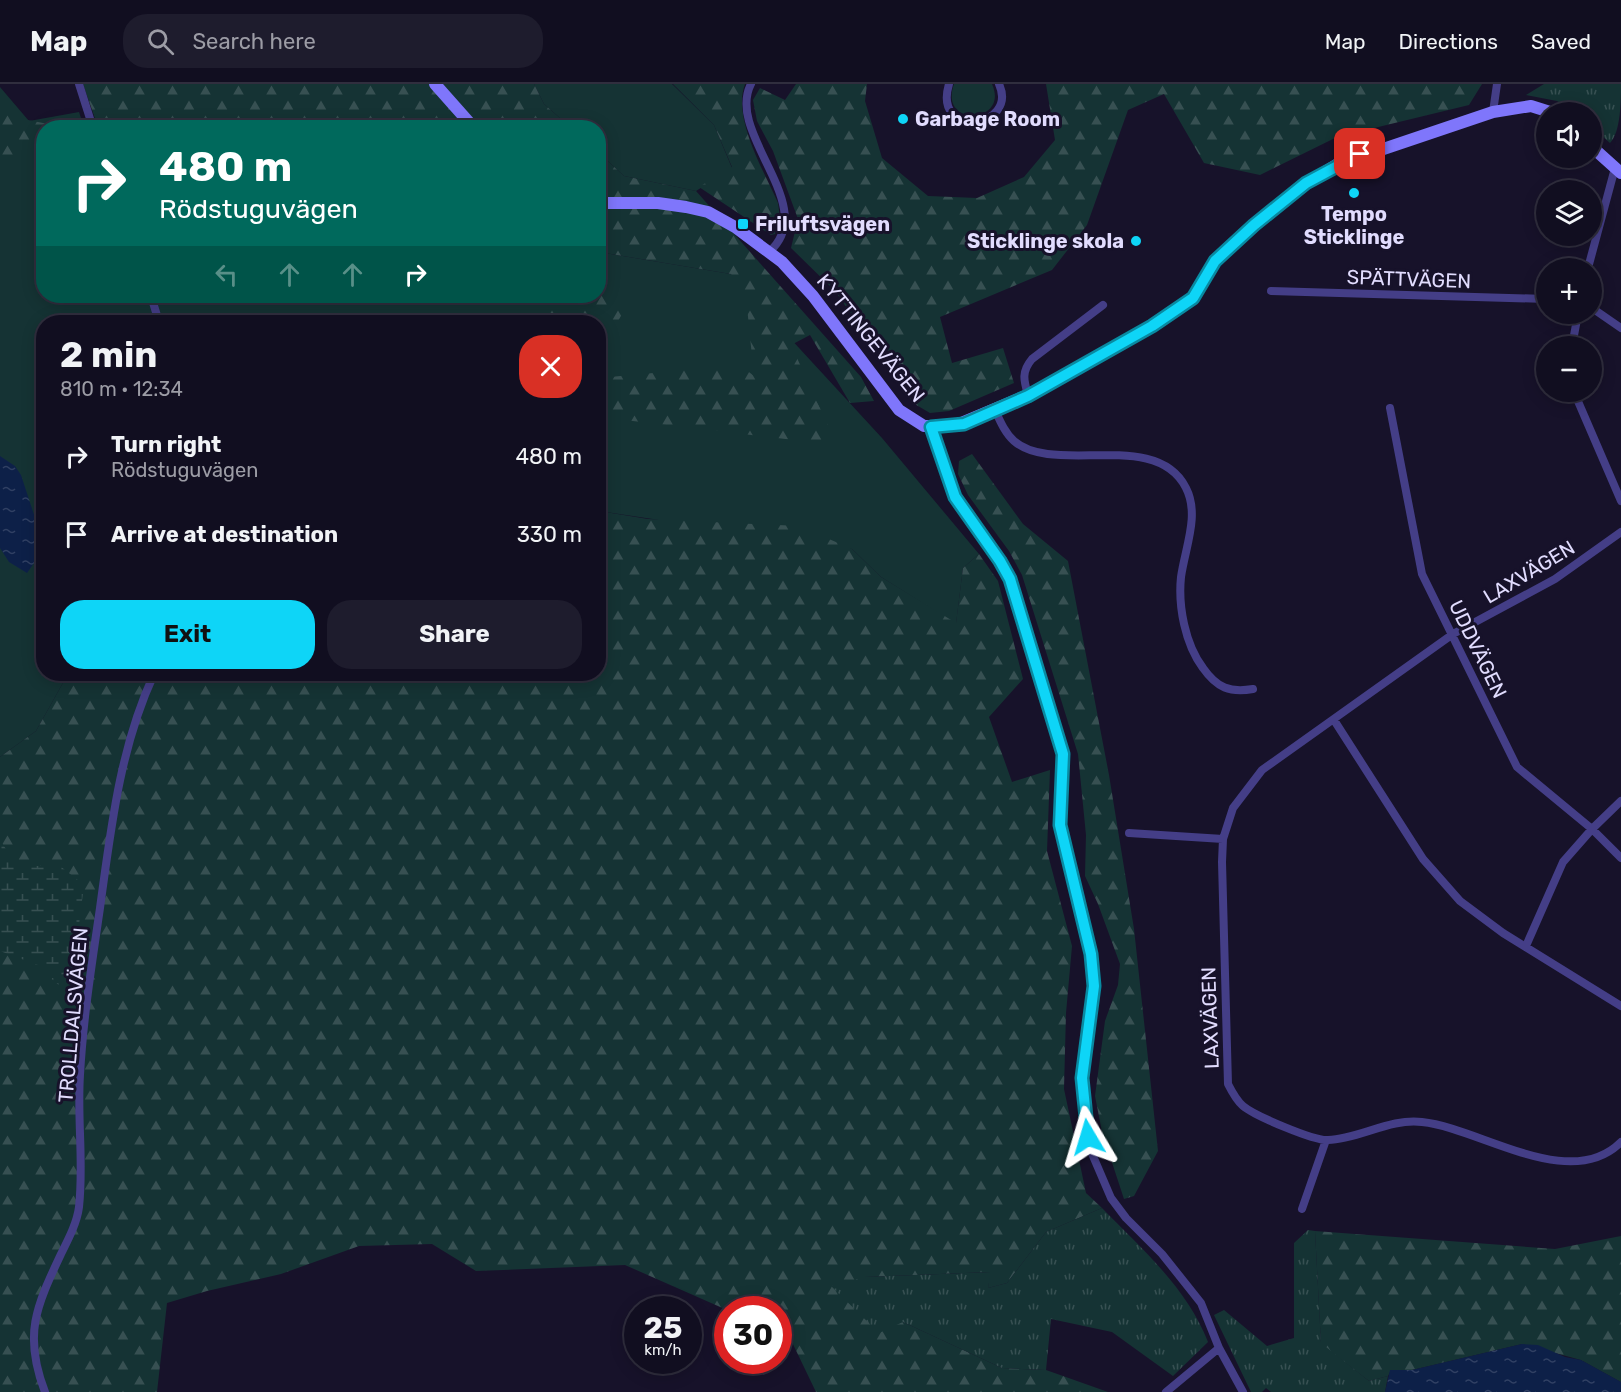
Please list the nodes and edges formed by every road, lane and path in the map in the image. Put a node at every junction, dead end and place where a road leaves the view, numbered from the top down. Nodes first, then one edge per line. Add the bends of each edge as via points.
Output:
1 (79, 84) edge
2 (435, 84) edge
3 (751, 84) edge
4 (949, 84) edge
5 (999, 84) edge
6 (1497, 84) edge
7 (1536, 108) edge
8 (1493, 112) junction
9 (90, 120) edge
10 (467, 120) edge
11 (1602, 156) edge
12 (1618, 170) edge
13 (606, 203) edge
14 (770, 251) junction
15 (1591, 258) edge
16 (1271, 291) dead end
17 (1536, 299) edge
18 (1103, 305) dead end
19 (1602, 315) edge
20 (1621, 328) edge
21 (1028, 396) junction
22 (1578, 402) edge
23 (1390, 408) dead end
24 (995, 410) junction
25 (931, 427) junction
26 (1621, 501) edge
27 (1621, 532) edge
28 (1453, 634) junction
29 (151, 681) edge
30 (1253, 689) dead end
31 (1334, 720) junction
32 (1621, 801) edge
33 (1592, 829) junction
34 (1129, 833) dead end
35 (1223, 839) junction
36 (1621, 858) edge
37 (1526, 946) junction
38 (1621, 1006) edge
39 (1326, 1140) junction
40 (1621, 1142) edge
41 (1302, 1209) dead end
42 (1219, 1348) junction
43 (45, 1392) edge
44 (1166, 1392) edge
45 (1243, 1392) edge

1 - 9 street
2 - 10 street
3 - 14 street via 749,120 784,204 786,224
4 - 5 street via 952,113 976,124 999,107
6 - 8 street
7 - 8 street
8 - 21 street via 1360,154 1306,183 1215,261 1193,298 1117,347
11 - 12 street
12 - 15 street
13 - 14 street, KYTTINGEVÄGEN via 658,203 708,212
14 - 25 street, KYTTINGEVÄGEN via 813,297 899,410 912,421
16 - 17 street, SPÄTTVÄGEN
18 - 21 street via 1024,368
19 - 20 street
21 - 24 street
22 - 26 street
23 - 28 street, UDDVÄGEN via 1422,574
24 - 25 street via 964,424
24 - 30 street via 1006,432 1026,449 1153,459 1180,477 1192,510 1181,599 1192,648 1207,674 1220,686 1237,691
25 - 42 street, KYTTINGEVÄGEN via 955,497 1010,579 1063,754 1060,825 1093,968 1082,1078 1090,1149 1111,1198 1201,1303
27 - 28 street, LAXVÄGEN via 1556,579
28 - 31 street, LAXVÄGEN
28 - 33 street, UDDVÄGEN via 1517,767
29 - 43 street, TROLLDALSVÄGEN via 134,722 121,774 94,944 80,1076 78,1210 37,1307 34,1325 34,1360
31 - 35 street, LAXVÄGEN via 1254,778 1233,808
31 - 37 street via 1442,883 1476,913
32 - 33 street
33 - 36 street, UDDVÄGEN
33 - 37 street via 1563,862
34 - 35 street
35 - 39 street, LAXVÄGEN via 1228,1084 1244,1107 1263,1118
37 - 38 street
39 - 40 street via 1425,1122 1529,1155 1570,1162 1603,1155
39 - 41 street
42 - 44 street
42 - 45 street, KYTTINGEVÄGEN

